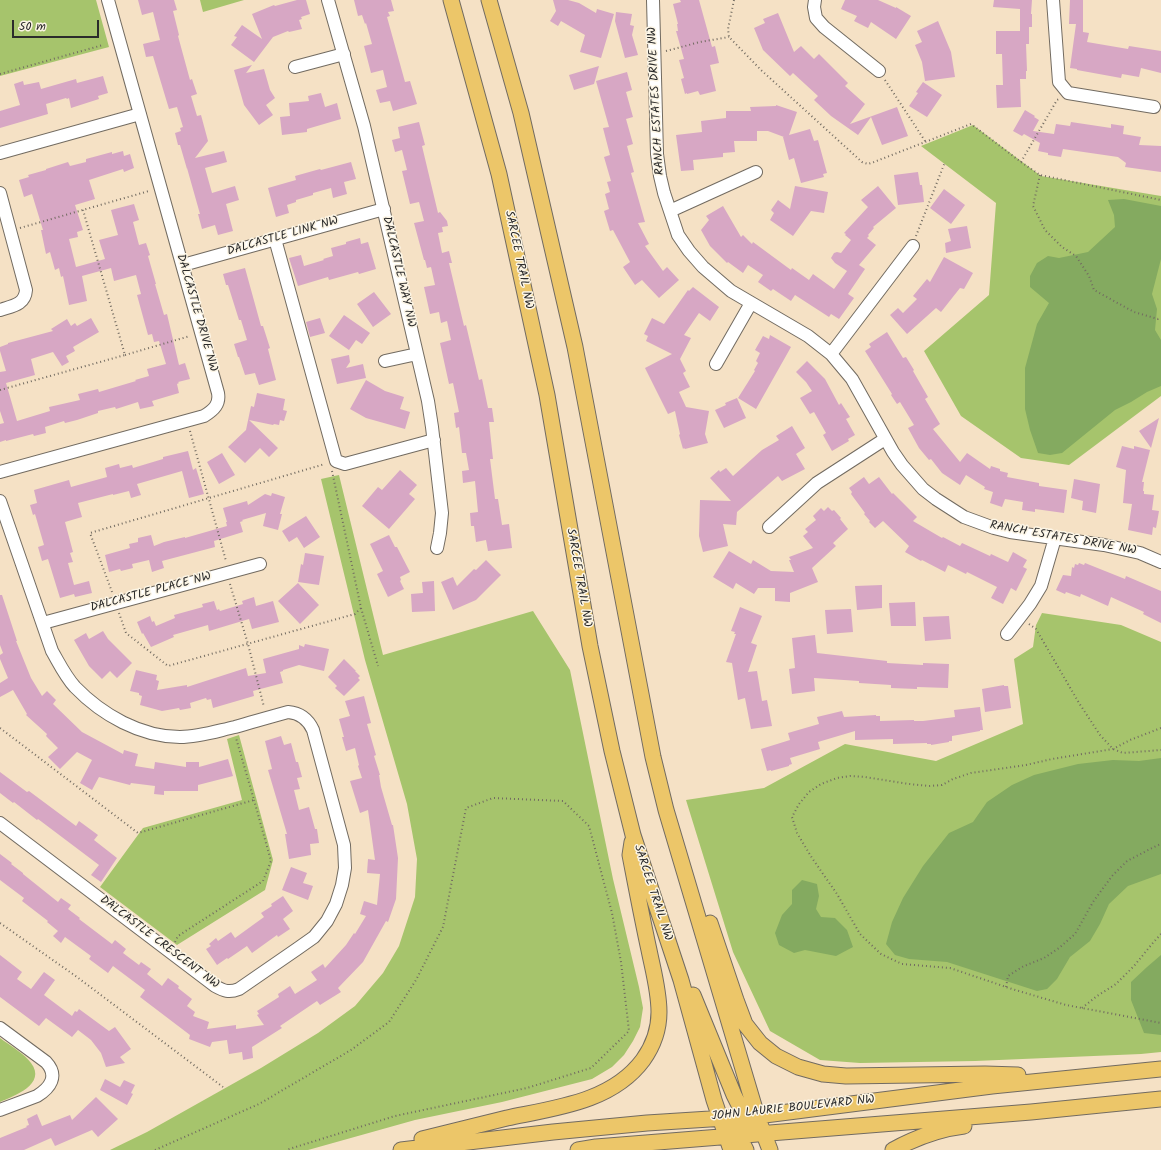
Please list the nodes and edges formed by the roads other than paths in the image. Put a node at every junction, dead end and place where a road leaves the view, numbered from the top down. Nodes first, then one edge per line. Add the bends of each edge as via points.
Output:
1 (108, 0) edge
2 (328, 0) edge
3 (451, 0) edge
4 (489, 0) edge
5 (652, 0) edge
6 (815, 0) edge
7 (1053, 0) edge
8 (344, 54) junction
9 (295, 68) dead end
10 (879, 71) road end
11 (1154, 107) dead end
12 (140, 114) junction
13 (0, 152) edge
14 (756, 172) dead end
15 (0, 193) edge
16 (384, 209) junction
17 (670, 211) junction
18 (275, 239) junction
19 (913, 246) road end
20 (182, 265) junction
21 (751, 303) junction
22 (0, 310) edge
23 (417, 354) junction
24 (831, 354) junction
25 (385, 362) dead end
26 (716, 364) dead end
27 (886, 439) junction
28 (434, 440) junction
29 (0, 472) edge
30 (0, 501) edge
31 (768, 527) dead end
32 (1055, 538) junction
33 (437, 548) dead end
34 (1161, 562) edge
35 (260, 564) dead end
36 (43, 623) junction
37 (1007, 634) dead end
38 (666, 810) junction
39 (0, 823) edge
40 (633, 835) junction
41 (681, 980) junction
42 (0, 1028) edge
43 (1161, 1069) edge
44 (1065, 1078) junction
45 (1161, 1099) edge
46 (0, 1110) edge
47 (1031, 1112) junction
48 (751, 1116) junction
49 (720, 1118) junction
50 (764, 1134) junction
51 (732, 1141) edge
52 (396, 1150) edge
53 (401, 1150) edge
54 (578, 1150) edge
55 (746, 1150) edge
56 (770, 1150) edge
57 (894, 1150) edge

1 - 12 street, DALCASTLE DRIVE NW
2 - 8 street, DALCASTLE WAY NW
3 - 40 main road, SARCEE TRAIL NW via 499,174 547,395 590,646 612,752
4 - 38 main road via 521,113 573,339 653,757
5 - 17 street, RANCH ESTATES DRIVE NW via 657,154
6 - 10 street via 816,18 820,23
7 - 11 street via 1059,82 1068,93
8 - 9 street
8 - 16 street, DALCASTLE WAY NW
12 - 13 street
12 - 20 street, DALCASTLE DRIVE NW
14 - 17 street
15 - 22 street via 26,294 21,302
16 - 18 street, DALCASTLE LINK NW
16 - 23 street, DALCASTLE WAY NW
17 - 21 street, RANCH ESTATES DRIVE NW via 678,235 703,268 731,291
18 - 20 street, DALCASTLE LINK NW
18 - 28 street via 336,461 345,464
19 - 24 street
20 - 29 street, DALCASTLE DRIVE NW via 219,398 216,408 204,416
21 - 24 street, RANCH ESTATES DRIVE NW via 808,336
21 - 26 street
23 - 25 street
23 - 28 street, DALCASTLE WAY NW
24 - 27 street, RANCH ESTATES DRIVE NW via 852,379
27 - 31 street via 817,483
27 - 32 street, RANCH ESTATES DRIVE NW via 912,478 936,499 964,517 1010,532
28 - 33 street, DALCASTLE WAY NW via 442,513
30 - 36 street, DALCASTLE CRESCENT NW
32 - 34 street, RANCH ESTATES DRIVE NW via 1133,551
32 - 37 street via 1041,586
35 - 36 street, DALCASTLE PLACE NW
36 - 39 street, DALCASTLE CRESCENT NW via 52,651 74,686 92,703 121,722 142,730 181,737 209,734 288,712 297,713 305,718 313,730 344,845 345,868 342,885 327,921 314,937 231,992 215,986
38 - 44 main road via 685,849 745,1024 760,1043 776,1056 798,1068 846,1076 985,1074
38 - 48 main road
40 - 41 main road, SARCEE TRAIL NW
40 - 52 main road via 630,855 656,983 659,1012 650,1051 636,1069 619,1084 598,1095 573,1104 415,1141
41 - 48 main road via 694,996 734,1095
41 - 49 main road, SARCEE TRAIL NW
42 - 46 street via 46,1062 52,1074 51,1082 42,1093
43 - 44 main road, JOHN LAURIE BOULEVARD NW
44 - 48 main road, JOHN LAURIE BOULEVARD NW
45 - 47 main road, JOHN LAURIE BOULEVARD NW
47 - 50 main road, JOHN LAURIE BOULEVARD NW
47 - 57 main road via 992,1122 951,1127
48 - 49 main road, JOHN LAURIE BOULEVARD NW
48 - 50 main road via 748,1124
49 - 51 main road via 731,1123
49 - 53 main road, JOHN LAURIE BOULEVARD NW via 647,1123
50 - 51 main road, JOHN LAURIE BOULEVARD NW
50 - 56 main road
51 - 54 main road, JOHN LAURIE BOULEVARD NW
51 - 55 main road

